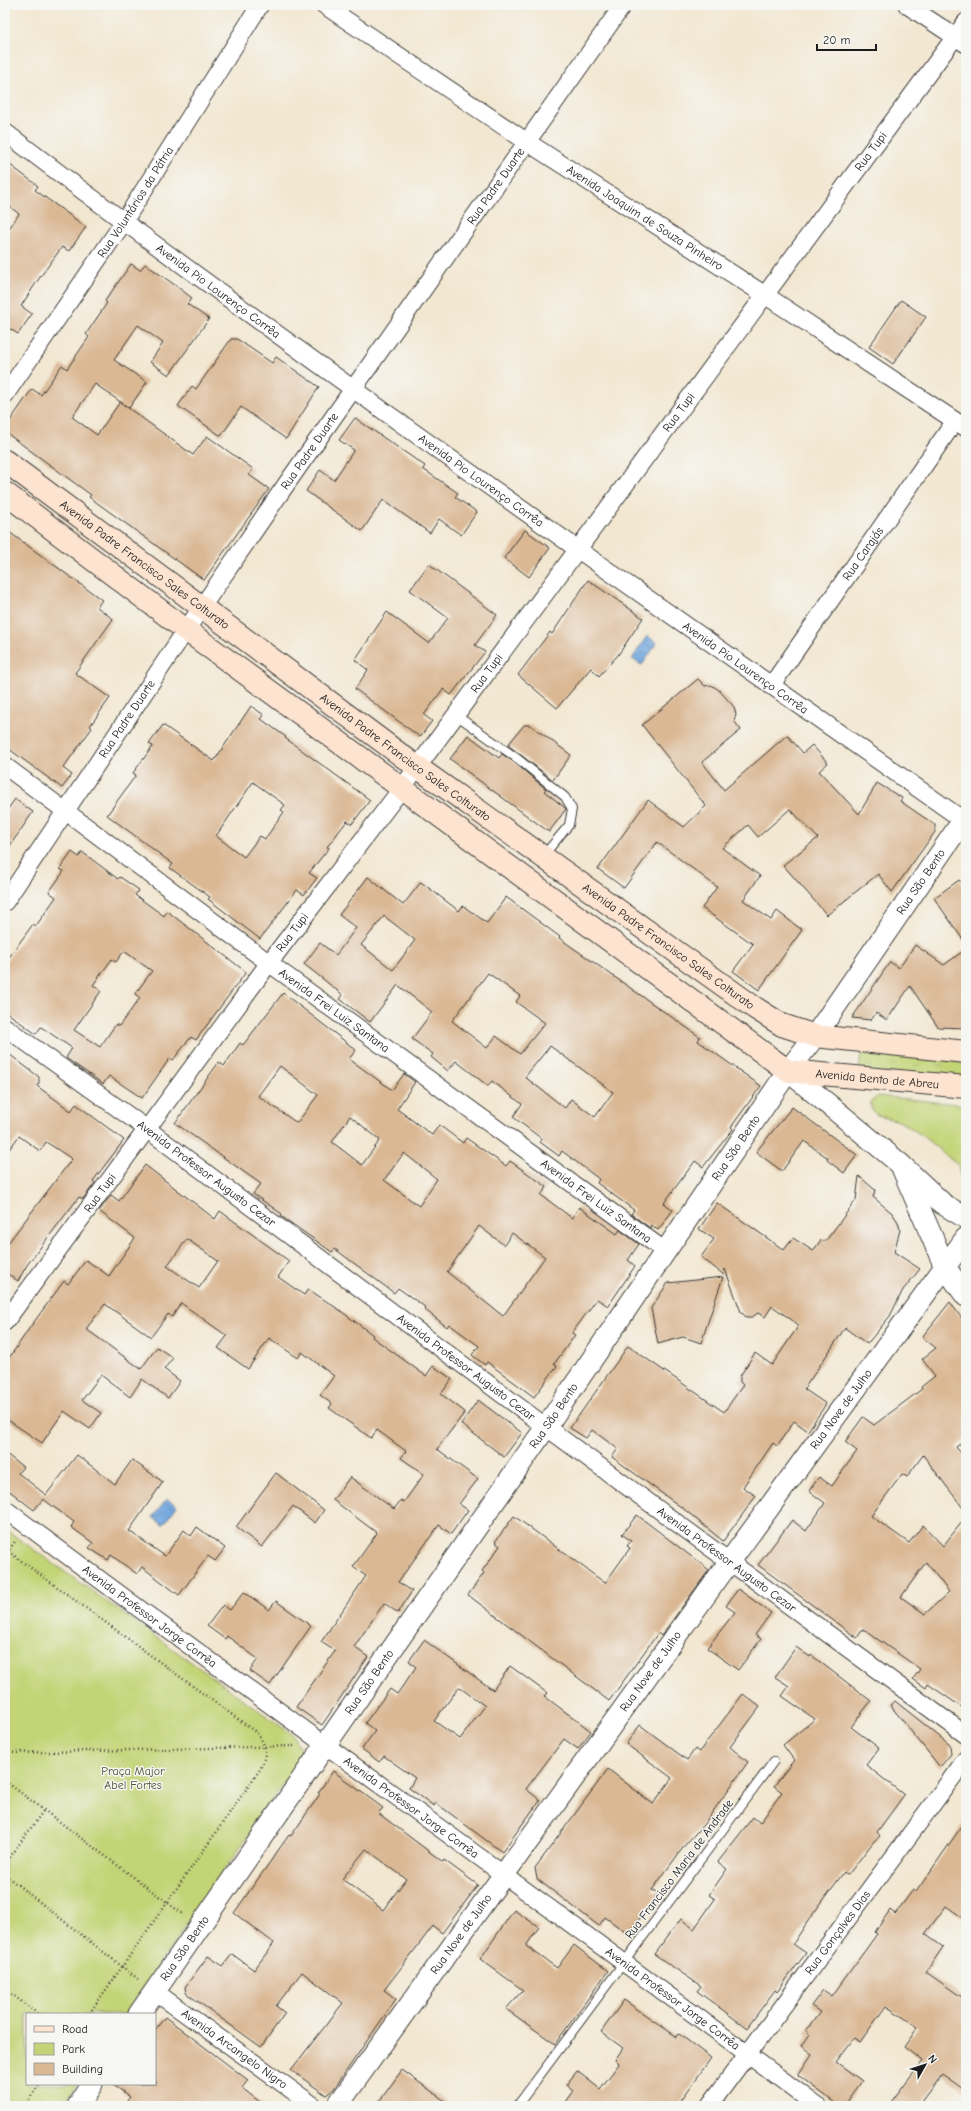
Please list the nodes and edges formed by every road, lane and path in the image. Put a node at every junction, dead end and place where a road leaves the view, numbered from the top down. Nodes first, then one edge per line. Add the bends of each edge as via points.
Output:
1 (260, 5) edge
2 (324, 5) edge
3 (623, 5) edge
4 (907, 5) edge
5 (966, 22) edge
6 (961, 40) edge
7 (5, 132) edge
8 (527, 142) junction
9 (123, 223) junction
10 (766, 295) junction
11 (353, 388) junction
12 (5, 395) edge
13 (961, 425) edge
14 (5, 461) edge
15 (5, 493) edge
16 (578, 550) junction
17 (202, 607) junction
18 (186, 630) junction
19 (771, 686) junction
20 (456, 715) junction
21 (5, 766) edge
22 (417, 766) junction
23 (402, 788) junction
24 (66, 812) junction
25 (964, 818) edge
26 (543, 856) junction
27 (5, 902) edge
28 (269, 963) junction
29 (5, 1027) edge
30 (815, 1036) junction
31 (966, 1052) edge
32 (788, 1071) junction
33 (966, 1087) edge
34 (148, 1129) junction
35 (899, 1163) junction
36 (966, 1218) edge
37 (965, 1241) edge
38 (666, 1251) junction
39 (945, 1267) junction
40 (966, 1296) edge
41 (5, 1322) edge
42 (546, 1427) junction
43 (5, 1509) edge
44 (5, 1549) edge
45 (730, 1561) junction
46 (966, 1735) edge
47 (325, 1745) junction
48 (265, 1746) junction
49 (5, 1753) edge
50 (966, 1759) edge
51 (774, 1761) dead end
52 (5, 1781) edge
53 (44, 1810) junction
54 (5, 1864) edge
55 (505, 1874) junction
56 (5, 1875) edge
57 (167, 1902) junction
58 (199, 1926) junction
59 (625, 1962) junction
60 (122, 1966) junction
61 (5, 1989) edge
62 (154, 1991) junction
63 (37, 2013) edge
64 (90, 2013) edge
65 (140, 2013) edge
66 (748, 2054) junction
67 (39, 2085) edge
68 (91, 2085) edge
69 (24, 2106) edge
70 (78, 2106) edge
71 (314, 2106) edge
72 (337, 2106) edge
73 (517, 2106) edge
74 (709, 2106) edge
75 (817, 2106) edge

1 - 9 street, Rua Voluntários da Pátria
2 - 8 street, Avenida Joaquim de Souza Pinheiro
3 - 8 street, Rua Padre Duarte
4 - 6 street
5 - 6 street, Rua Tupi
6 - 10 street, Rua Tupi
7 - 9 street, Avenida Pio Lourenço Corrêa
8 - 10 street, Avenida Joaquim de Souza Pinheiro
8 - 11 street, Rua Padre Duarte
9 - 11 street, Avenida Pio Lourenço Corrêa
9 - 12 street, Rua Voluntários da Pátria
10 - 13 street, Avenida Joaquim de Souza Pinheiro
10 - 16 street, Rua Tupi
11 - 16 street, Avenida Pio Lourenço Corrêa
11 - 17 street, Rua Padre Duarte
13 - 19 street, Rua Carajás
14 - 17 main road, Avenida Padre Francisco Sales Colturato
15 - 18 main road
16 - 19 street, Avenida Pio Lourenço Corrêa
16 - 20 street, Rua Tupi
17 - 18 street, Rua Padre Duarte
17 - 22 main road, Avenida Padre Francisco Sales Colturato
18 - 23 main road
18 - 24 street, Rua Padre Duarte
19 - 25 street, Avenida Pio Lourenço Corrêa
20 - 22 street, Rua Tupi
20 - 26 lane via 566,797 572,809 569,825
21 - 24 street, Avenida Frei Luiz Santana
22 - 23 street, Rua Tupi
22 - 26 main road, Avenida Padre Francisco Sales Colturato
23 - 28 street, Rua Tupi
23 - 32 main road
24 - 27 street, Rua Padre Duarte
24 - 28 street, Avenida Frei Luiz Santana
25 - 30 street, Rua São Bento
26 - 30 main road, Avenida Padre Francisco Sales Colturato via 755,1008 782,1025
28 - 34 street, Rua Tupi
28 - 38 street, Avenida Frei Luiz Santana
29 - 34 street, Avenida Professor Augusto Cezar
30 - 31 main road
30 - 32 street, Rua São Bento
32 - 33 main road, Avenida Bento de Abreu
32 - 35 street
32 - 38 street, Rua São Bento
34 - 41 street, Rua Tupi
34 - 42 street, Avenida Professor Augusto Cezar
35 - 36 street via 943,1204
35 - 39 street
37 - 39 street, Rua Nove de Julho
38 - 42 street, Rua São Bento
39 - 40 street
39 - 45 street, Rua Nove de Julho
42 - 45 street, Avenida Professor Augusto Cezar
42 - 47 street, Rua São Bento
43 - 47 street, Avenida Professor Jorge Corrêa
44 - 48 path via 257,1733
45 - 46 street, Avenida Professor Augusto Cezar
45 - 55 street, Rua Nove de Julho
47 - 48 path
47 - 55 street, Avenida Professor Jorge Corrêa
47 - 58 street, Rua São Bento
48 - 49 path
48 - 57 path via 266,1755 261,1768
50 - 66 street, Rua Gonçalves Dias
51 - 59 lane, Rua Francisco Maria de Andrade
52 - 53 path
53 - 54 path
53 - 57 path
55 - 59 street, Avenida Professor Jorge Corrêa
55 - 72 street, Rua Nove de Julho
56 - 60 path
57 - 58 path
57 - 60 path
58 - 62 street, Rua São Bento
59 - 66 street, Avenida Professor Jorge Corrêa
59 - 73 lane, Rua Francisco Maria de Andrade
60 - 62 path
60 - 64 path
61 - 63 path
62 - 65 street, Rua São Bento
62 - 71 street, Avenida Arcangelo Nigro
66 - 74 street, Rua Gonçalves Dias
66 - 75 street, Avenida Professor Jorge Corrêa
67 - 69 path
68 - 70 street

